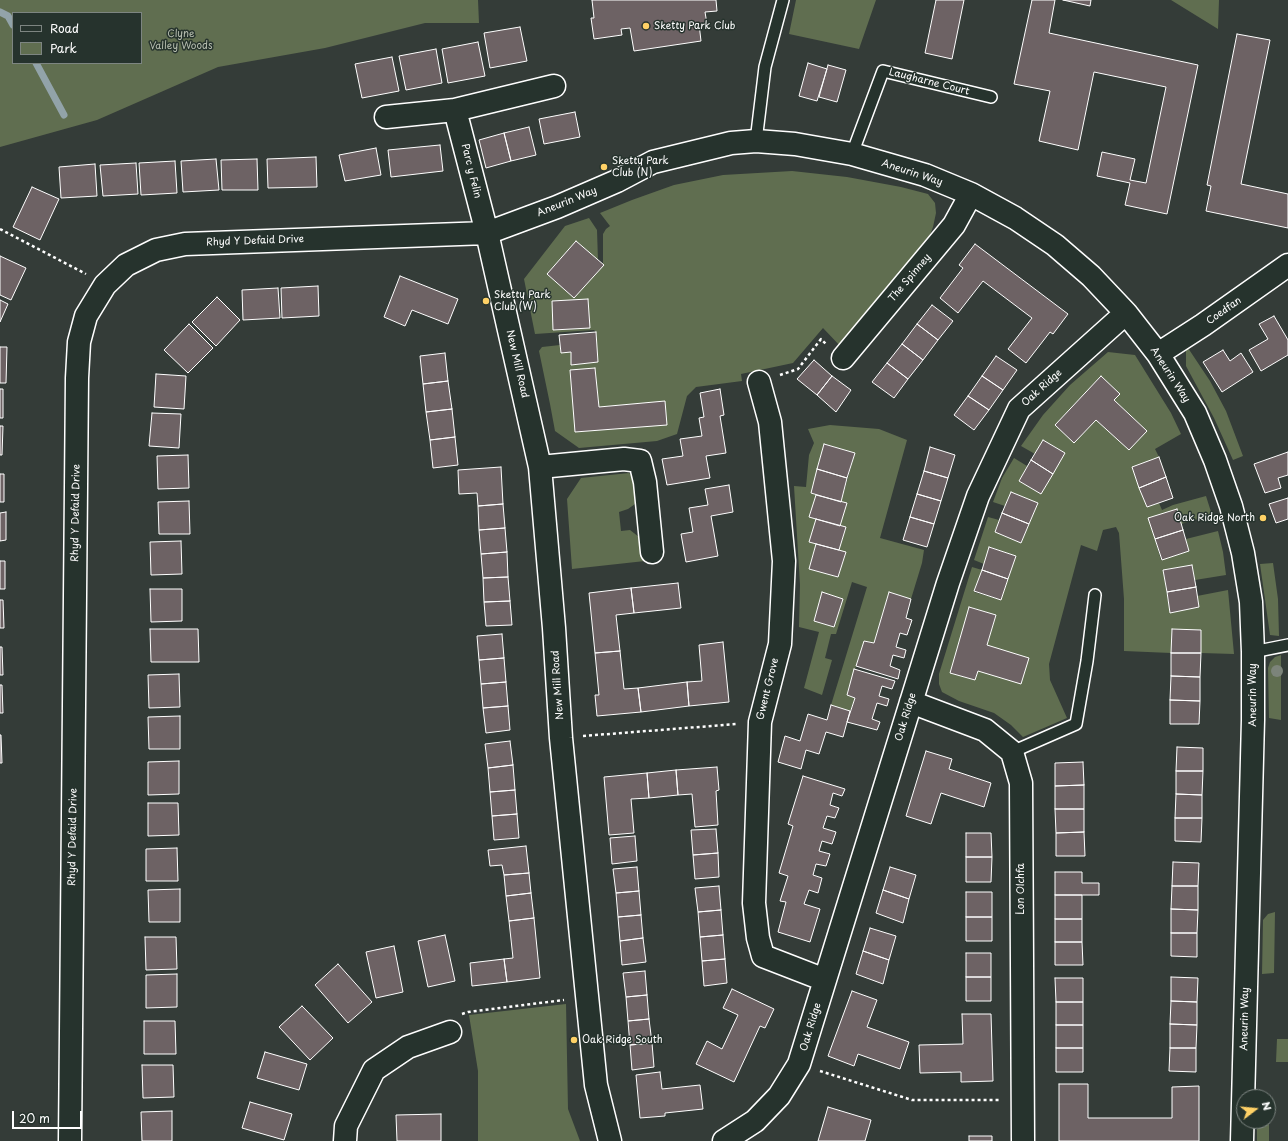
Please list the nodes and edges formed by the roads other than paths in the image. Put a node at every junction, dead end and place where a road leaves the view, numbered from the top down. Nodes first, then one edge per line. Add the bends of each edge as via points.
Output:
1 (783, 0) edge
2 (554, 86) dead end
3 (991, 97) dead end
4 (455, 110) junction
5 (386, 116) dead end
6 (756, 141) junction
7 (852, 154) junction
8 (971, 194) junction
9 (487, 232) junction
10 (1288, 265) edge
11 (1126, 312) junction
12 (1158, 354) junction
13 (844, 358) road end
14 (759, 382) road end
15 (540, 467) junction
16 (652, 552) dead end
17 (1095, 595) dead end
18 (1288, 646) edge
19 (1253, 652) junction
20 (911, 702) junction
21 (1012, 752) junction
22 (825, 980) junction
23 (450, 1032) dead end
24 (70, 1141) edge
25 (345, 1141) edge
26 (610, 1141) edge
27 (724, 1141) edge
28 (1023, 1141) edge
29 (1242, 1141) edge

1 - 6 lane via 765,67
2 - 4 street
3 - 7 lane, Laugharne Court via 883,71
4 - 5 street
4 - 9 street, Parc y Felin
6 - 7 street, Aneurin Way via 795,144
6 - 9 street, Aneurin Way via 731,143 653,162 557,207
7 - 8 street, Aneurin Way via 925,174
8 - 11 street, Aneurin Way via 1015,218 1055,245 1091,276
8 - 13 street, The Spinney via 954,225
9 - 15 street, New Mill Road
9 - 24 street, Rhyd Y Defaid Drive via 185,244 156,250 126,265 106,285 86,316 79,342 77,378
10 - 12 street, Coedfan
11 - 12 street, Aneurin Way
11 - 20 street, Oak Ridge via 1019,409 978,496
12 - 19 street, Aneurin Way via 1194,413 1215,460 1228,499 1243,553 1251,602
14 - 22 street, Gwent Grove via 770,422 784,561 780,644 760,722 754,903 763,956
15 - 16 street via 624,459 640,461 645,482
15 - 26 street, New Mill Road via 561,738 586,997 596,1085
17 - 21 lane via 1076,724
18 - 19 lane
19 - 29 street, Aneurin Way
20 - 21 street via 985,730
20 - 22 street, Oak Ridge
21 - 28 street, Lon Olchfa via 1021,783
22 - 27 street, Oak Ridge via 799,1064 779,1096 755,1120
23 - 25 street via 408,1047 374,1070 346,1126

